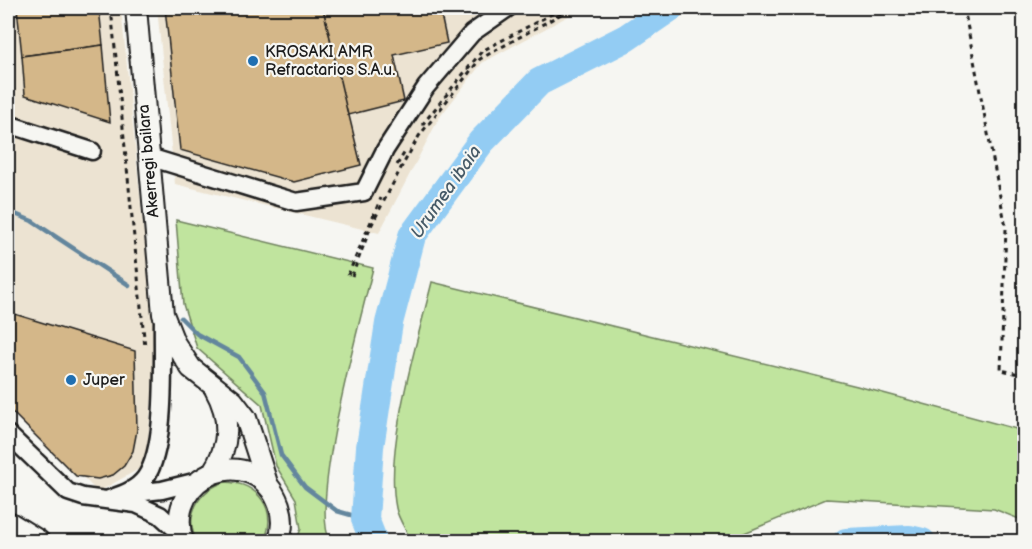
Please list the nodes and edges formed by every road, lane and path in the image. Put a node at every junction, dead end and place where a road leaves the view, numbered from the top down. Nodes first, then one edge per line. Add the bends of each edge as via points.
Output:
1 (111, 8) edge
2 (136, 8) edge
3 (508, 8) edge
4 (563, 8) edge
5 (572, 8) edge
6 (964, 8) edge
7 (8, 124) edge
8 (92, 151) dead end
9 (149, 157) junction
10 (163, 314) junction
11 (146, 353) dead end
12 (1024, 375) edge
13 (215, 389) junction
14 (8, 434) edge
15 (205, 477) junction
16 (268, 486) junction
17 (116, 497) junction
18 (8, 524) edge
19 (181, 537) edge
20 (37, 542) edge
21 (278, 542) edge

1 - 11 path
2 - 9 main road, Akerregi bailara
3 - 9 street via 472,33 426,87 385,150 364,192 296,202
4 - 5 path via 482,51 445,95 397,165 368,225 350,275 400,168 480,59
6 - 12 path via 1006,228 1001,369
7 - 8 street
9 - 10 main road, Akerregi bailara
10 - 13 main road, Akerregi bailara via 182,356
10 - 17 street via 158,446 144,479
13 - 15 main road via 224,410 227,432 223,454
13 - 16 main road, Akerregi bailara via 233,401 246,417
14 - 17 street via 68,492 83,497
15 - 16 main road via 242,471
15 - 17 street via 162,490
15 - 19 main road via 182,503
16 - 21 main road, Akerregi bailara via 281,510
17 - 19 street via 148,509
18 - 20 highway

